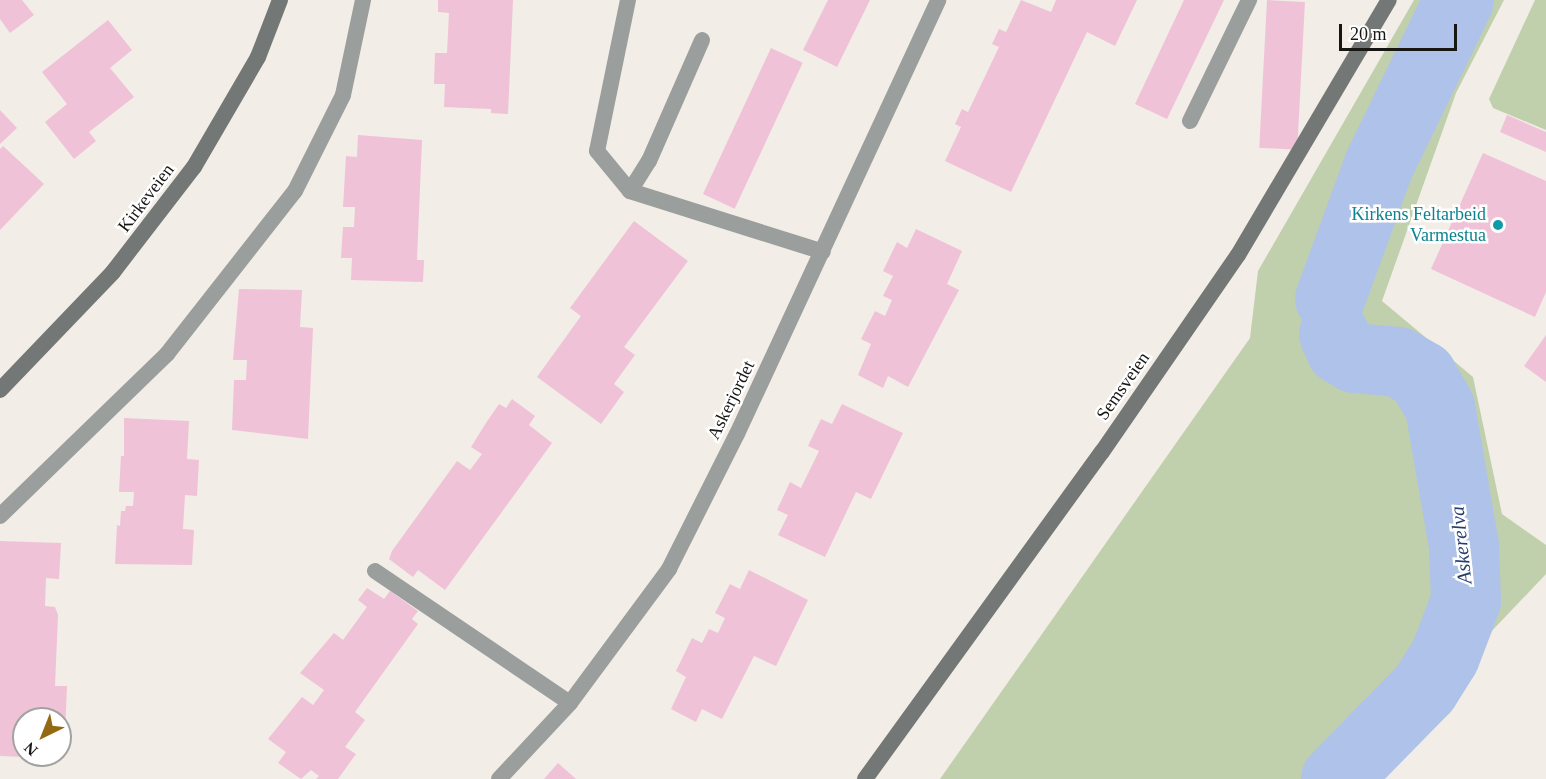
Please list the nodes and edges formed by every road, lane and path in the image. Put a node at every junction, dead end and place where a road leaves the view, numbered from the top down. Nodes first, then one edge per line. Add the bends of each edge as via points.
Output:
1 (280, 0) edge
2 (363, 0) edge
3 (628, 0) edge
4 (938, 0) edge
5 (1249, 0) edge
6 (1389, 0) edge
7 (702, 40) dead end
8 (1190, 121) dead end
9 (630, 191) junction
10 (822, 252) junction
11 (0, 390) edge
12 (0, 516) edge
13 (375, 571) dead end
14 (570, 703) junction
15 (499, 779) edge
16 (865, 779) edge

1 - 11 main road, Kirkeveien via 258,57 194,167 113,272
2 - 12 street via 343,95 295,191 167,354
3 - 9 street via 597,151
4 - 10 street, Askerjordet
5 - 8 street
6 - 16 main road, Semsveien via 1238,255 1102,452
7 - 9 street via 649,161
9 - 10 street
10 - 14 street, Askerjordet via 669,569
13 - 14 street
14 - 15 street, Askerjordet

